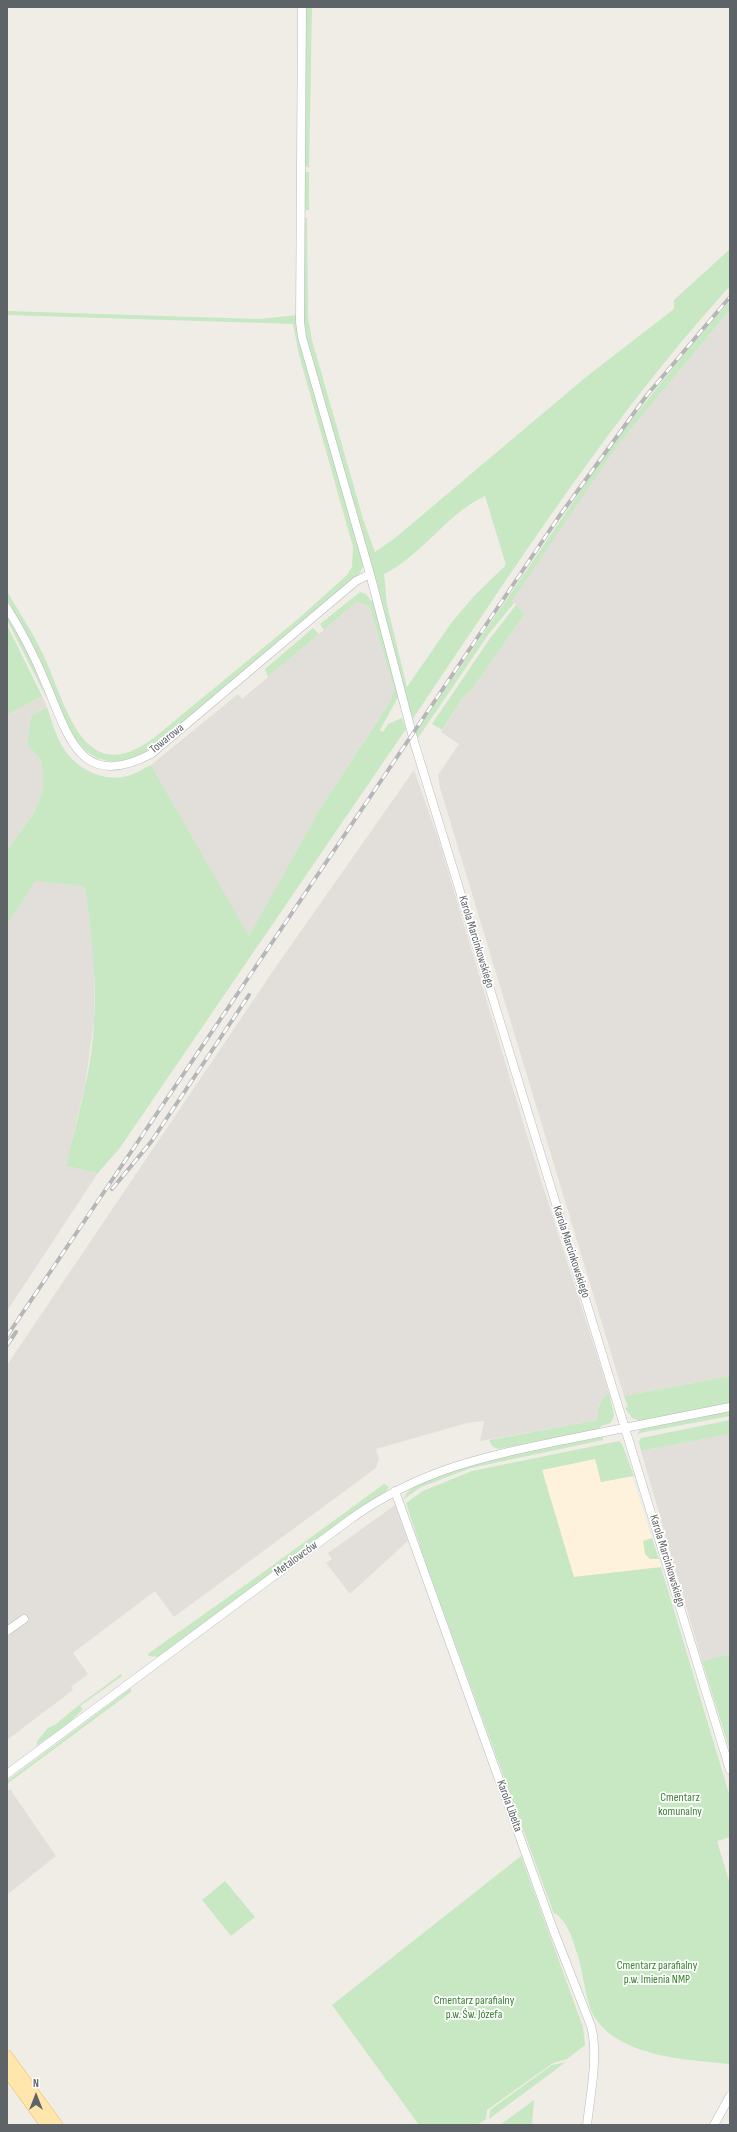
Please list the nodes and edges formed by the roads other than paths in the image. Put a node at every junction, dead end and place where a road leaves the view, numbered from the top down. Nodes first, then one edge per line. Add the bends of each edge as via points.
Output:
1 (302, 7) edge
2 (370, 574) junction
3 (7, 608) edge
4 (730, 1407) edge
5 (626, 1428) junction
6 (395, 1491) junction
7 (24, 1619) dead end
8 (7, 1631) edge
9 (730, 1770) edge
10 (7, 1774) edge
11 (7, 2056) edge
12 (11, 2076) edge
13 (730, 2096) edge
14 (44, 2124) edge
15 (57, 2125) edge
16 (587, 2125) edge
17 (714, 2125) edge

1 - 2 street, Karola Marcinkowskiego via 300,322 306,353
2 - 3 street, Towarowa via 356,581 151,754 134,763 113,768 91,761 75,746 64,728 35,658
2 - 5 street, Karola Marcinkowskiego via 412,734
4 - 5 street, Metalowców
5 - 6 street, Metalowców via 481,1457 440,1471
5 - 9 street, Karola Marcinkowskiego
6 - 10 street, Metalowców via 352,1518
6 - 16 street, Karola Libelta via 553,1929 591,2026 593,2054
7 - 8 street
11 - 12 main road
12 - 14 main road
12 - 15 main road
13 - 17 street

